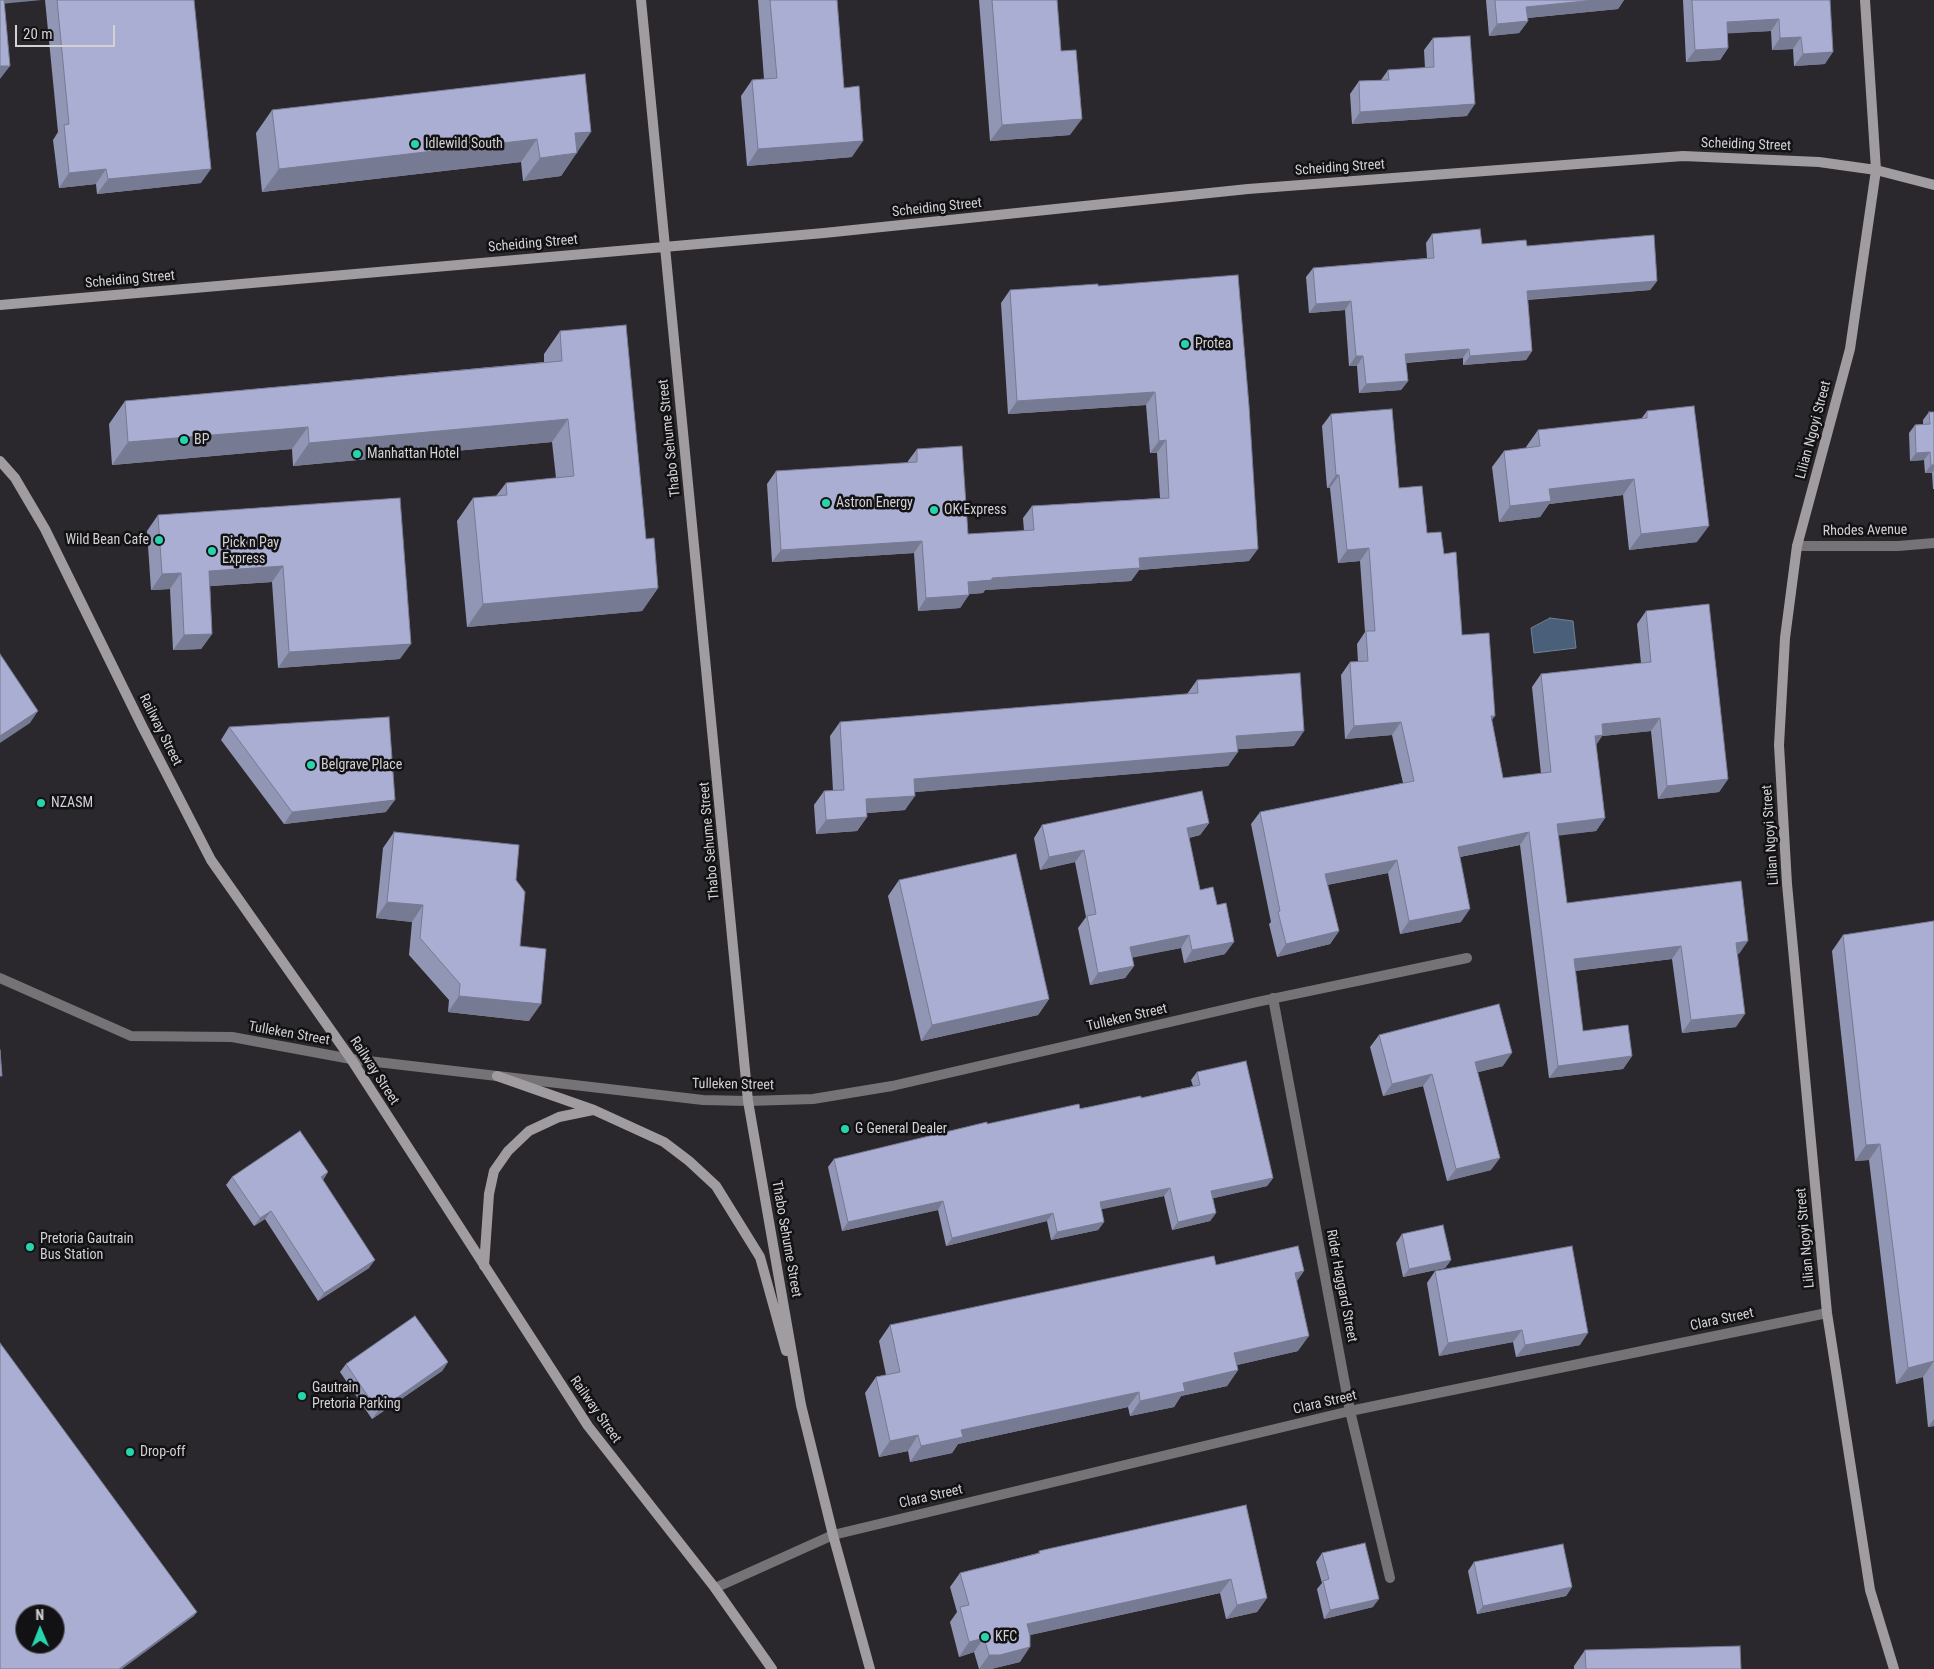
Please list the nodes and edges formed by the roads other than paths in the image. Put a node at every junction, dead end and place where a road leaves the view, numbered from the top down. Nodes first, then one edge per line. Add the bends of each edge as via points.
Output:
1 (641, 0) edge
2 (1865, 0) edge
3 (1876, 170) junction
4 (1934, 185) edge
5 (664, 246) junction
6 (0, 305) edge
7 (0, 461) edge
8 (1934, 543) edge
9 (1797, 546) junction
10 (1467, 958) dead end
11 (0, 978) edge
12 (1273, 998) junction
13 (350, 1059) junction
14 (497, 1076) junction
15 (748, 1101) junction
16 (594, 1110) junction
17 (484, 1266) junction
18 (1827, 1313) junction
19 (801, 1405) junction
20 (1350, 1411) junction
21 (833, 1535) junction
22 (1390, 1578) dead end
23 (715, 1588) junction
24 (772, 1669) edge
25 (870, 1669) edge
26 (1894, 1669) edge

1 - 5 main road, Thabo Sehume Street
2 - 3 main road, Lilian Ngoyi Street
3 - 4 main road, Scheiding Street
3 - 5 main road, Scheiding Street via 1819,162 1683,156 1248,189 824,233
3 - 9 main road, Lilian Ngoyi Street via 1850,349
5 - 6 main road, Scheiding Street
5 - 15 main road, Thabo Sehume Street
7 - 13 main road, Railway Street via 15,478 45,530 211,860
8 - 9 street, Rhodes Avenue
9 - 18 main road, Lilian Ngoyi Street via 1785,638 1779,745 1788,884
10 - 12 street, Tulleken Street
11 - 13 street, Tulleken Street via 131,1036 232,1037
12 - 15 street, Tulleken Street via 892,1086 813,1099
12 - 20 street, Rider Haggard Street
13 - 14 street, Tulleken Street
13 - 17 main road, Railway Street
14 - 15 street, Tulleken Street via 703,1100
14 - 16 main road
15 - 19 main road, Thabo Sehume Street
16 - 17 main road via 560,1117 530,1131 508,1151 494,1171 489,1194
16 - 19 main road via 664,1142 716,1186 760,1257
17 - 23 main road, Railway Street via 588,1426
18 - 20 street, Clara Street
18 - 26 main road, Lilian Ngoyi Street via 1870,1590
19 - 21 main road, Thabo Sehume Street
20 - 21 street, Clara Street
20 - 22 street, Rider Haggard Street
21 - 23 street, Clara Street
21 - 25 main road, Thabo Sehume Street
23 - 24 main road, Railway Street

